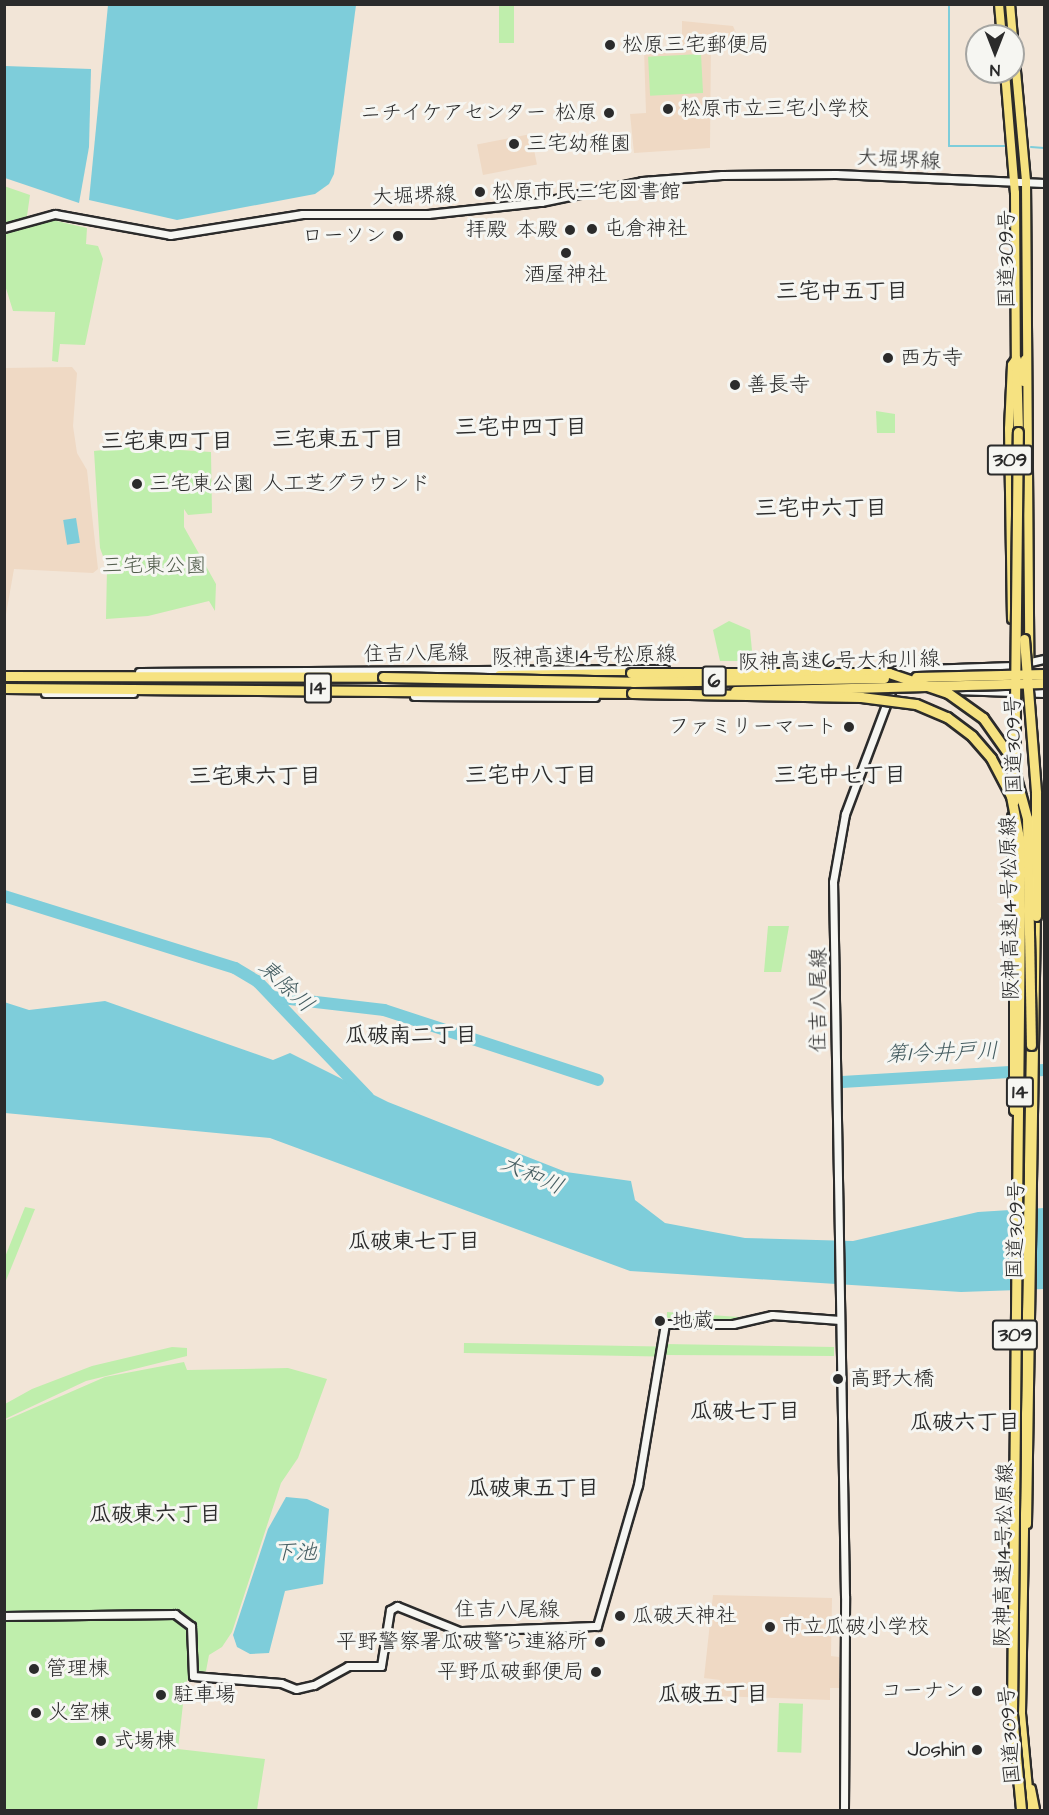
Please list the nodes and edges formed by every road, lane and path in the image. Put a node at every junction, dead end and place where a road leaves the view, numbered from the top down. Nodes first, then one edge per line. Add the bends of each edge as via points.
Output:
1 (999, 4) edge
2 (1010, 4) edge
3 (1001, 24) edge
4 (1012, 24) edge
5 (1006, 84) edge
6 (1017, 84) edge
7 (1026, 181) junction
8 (1015, 182) junction
9 (1044, 183) edge
10 (4, 228) edge
11 (1021, 359) junction
12 (1021, 432) junction
13 (1044, 659) edge
14 (1029, 662) junction
15 (1013, 666) junction
16 (899, 670) junction
17 (1044, 674) edge
18 (4, 675) edge
19 (383, 677) junction
20 (1044, 683) edge
21 (888, 688) junction
22 (4, 690) edge
23 (1014, 690) junction
24 (1044, 691) edge
25 (1032, 692) junction
26 (632, 693) junction
27 (1030, 1045) junction
28 (1020, 1157) junction
29 (840, 1318) junction
30 (4, 1616) edge
31 (844, 1810) edge
32 (1020, 1810) edge
33 (1029, 1810) edge
34 (1035, 1810) edge

1 - 3 highway
2 - 4 highway, 国道309号 / 309
5 - 8 highway, 国道309号 / 309
6 - 7 highway, 国道309号 / 309
7 - 8 main road, 大堀堺線
7 - 9 main road, 大堀堺線
7 - 11 highway, 国道309号 / 309
8 - 10 main road, 大堀堺線 via 836,174 722,175 642,181 540,202 428,214 302,214 170,235 55,214
8 - 11 highway, 国道309号 / 309
11 - 12 highway
11 - 14 highway, 国道309号 / 309 via 1030,422
11 - 15 highway, 国道309号 / 309 via 1012,365 1009,429
12 - 27 highway, bridge via 1024,643 1037,822
12 - 28 highway, bridge via 1013,1047
13 - 14 main road, 住吉八尾線
14 - 15 main road, 住吉八尾線
14 - 25 highway, 国道309号 / 309
15 - 16 main road, 住吉八尾線
15 - 23 highway, 国道309号 / 309
16 - 18 main road, 住吉八尾線 via 512,668
16 - 21 main road, 住吉八尾線
17 - 19 highway, 阪神高速6号大和川線 / 6, bridge via 633,682
18 - 19 highway, 阪神高速14号松原線 / 14
19 - 27 highway, 阪神高速14号松原線 / 14, bridge via 873,671 904,676 948,693 993,730 1010,756 1021,786 1030,855
20 - 21 highway, 阪神高速6号大和川線 / 6, bridge
21 - 22 main road, 住吉八尾線 via 522,698
21 - 23 main road, 住吉八尾線
21 - 24 highway, bridge
21 - 26 highway, 阪神高速6号大和川線 / 6, bridge
21 - 29 main road, 住吉八尾線 via 845,814 834,872
22 - 26 highway, 阪神高速14号松原線 / 14
23 - 25 main road, 住吉八尾線
23 - 32 highway, 国道309号 / 309, bridge via 1016,1203 1008,1714
24 - 25 main road, 住吉八尾線
25 - 34 highway, 国道309号 / 309 via 1037,963 1024,1727
26 - 28 highway, 阪神高速14号松原線 / 14, bridge via 899,700 947,717 982,746 1005,782 1018,830
27 - 33 highway, 阪神高速14号松原線 / 14 via 1020,1702
28 - 32 highway, 阪神高速14号松原線 / 14, bridge via 1012,1714
29 - 30 main road, 住吉八尾線 via 772,1315 733,1324 667,1321 624,1543 597,1626 459,1630 396,1606 390,1610 381,1666 348,1666 314,1685 296,1689 281,1683 193,1676 190,1626 176,1614
29 - 31 main road, 住吉八尾線

